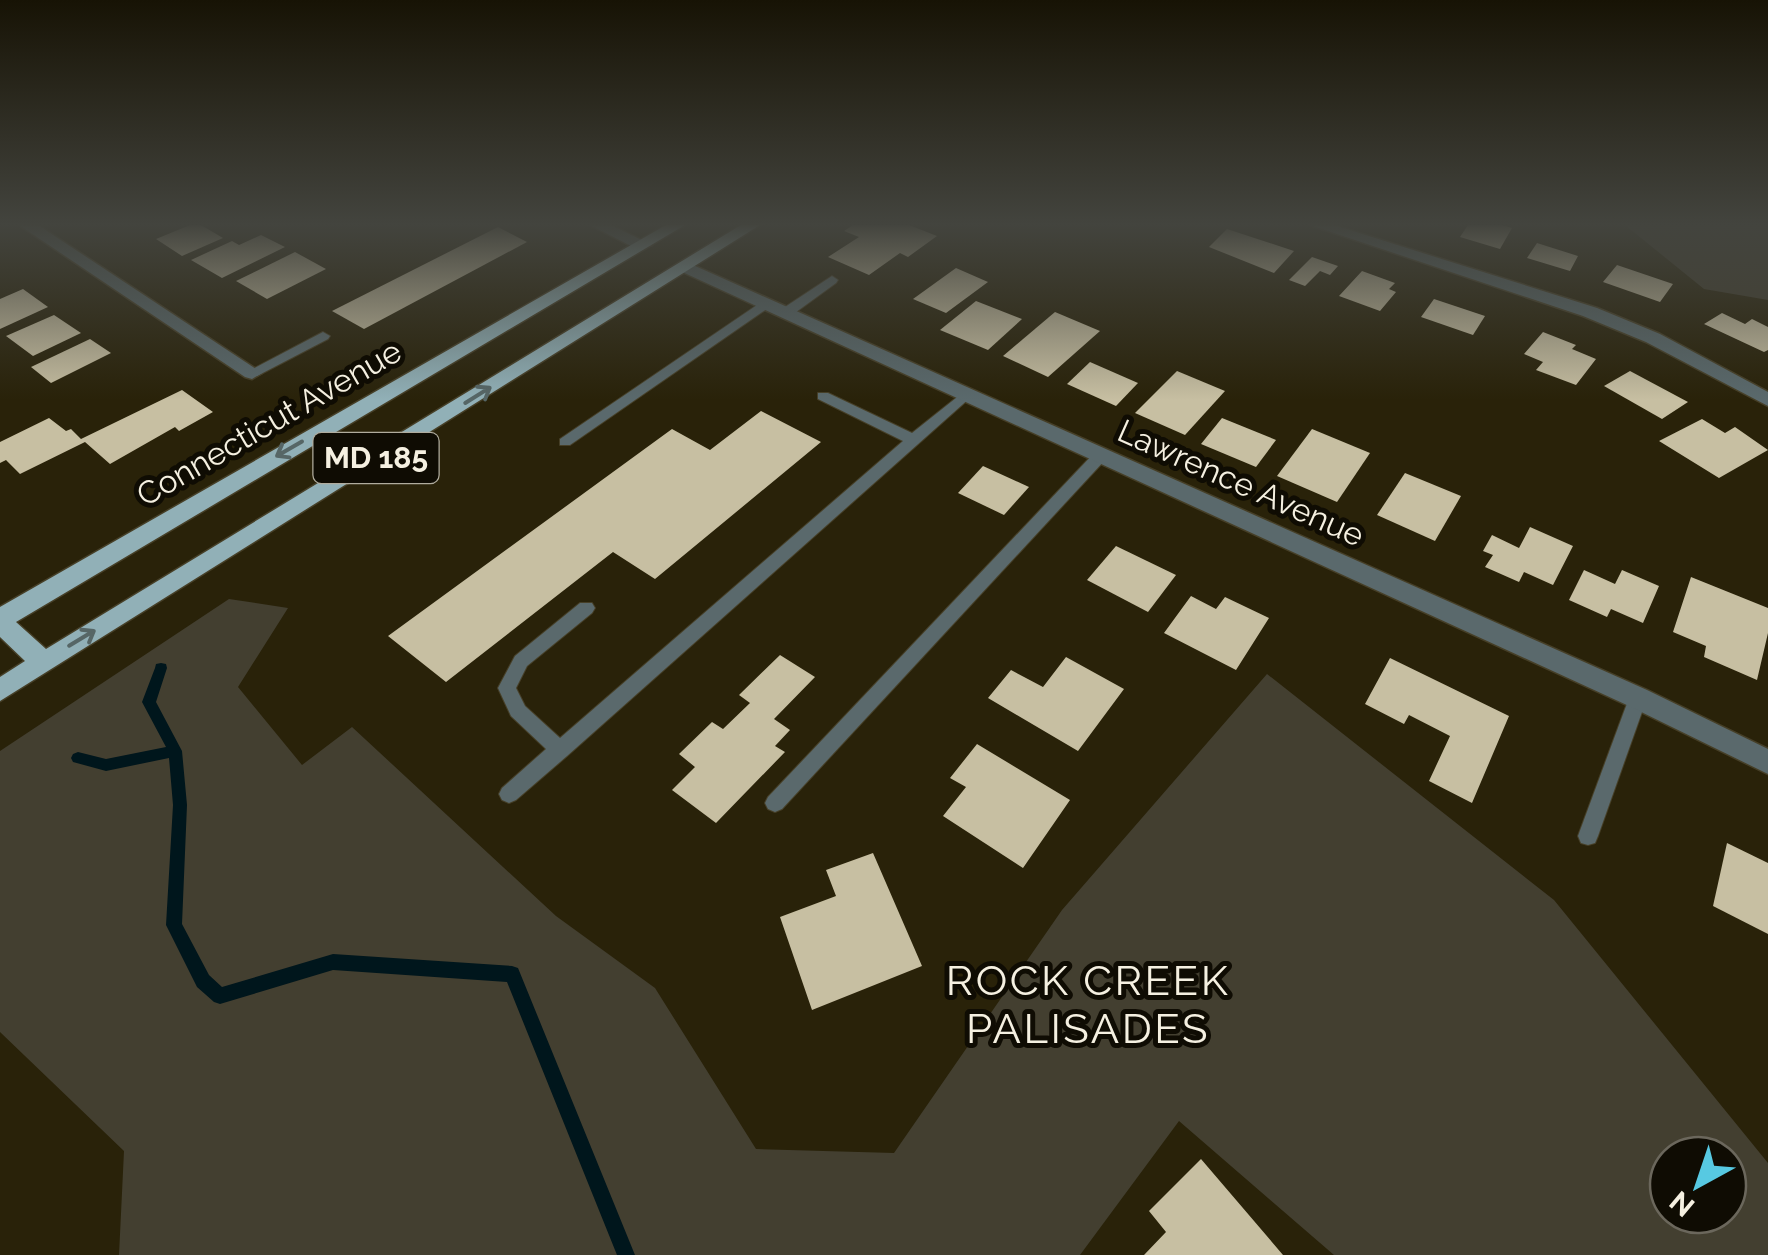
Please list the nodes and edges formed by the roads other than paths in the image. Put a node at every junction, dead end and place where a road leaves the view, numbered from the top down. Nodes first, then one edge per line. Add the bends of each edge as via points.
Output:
1 (116, 284) edge
2 (578, 284) edge
3 (656, 284) edge
4 (722, 284) edge
5 (825, 284) edge
6 (1501, 284) edge
7 (776, 308) junction
8 (323, 336) dead end
9 (252, 373) joint
10 (966, 394) junction
11 (824, 396) dead end
12 (1768, 400) edge
13 (913, 440) junction
14 (565, 442) dead end
15 (1100, 455) junction
16 (586, 608) dead end
17 (0, 620) edge
18 (43, 662) junction
19 (0, 690) edge
20 (1638, 698) junction
21 (560, 750) junction
22 (1768, 762) edge
23 (510, 794) dead end
24 (775, 803) dead end
25 (1588, 836) dead end

1 - 9 street
2 -> 17 main road, Connecticut Avenue / MD 185
18 -> 3 main road, MD 185
4 - 7 street, Lawrence Avenue
5 - 7 lane
6 - 12 street via 1653,338
7 - 10 street, Lawrence Avenue
7 - 14 lane
8 - 9 lane
10 - 13 lane
10 - 15 street, Lawrence Avenue
11 - 13 lane
13 - 21 lane
15 - 20 street, Lawrence Avenue
15 - 24 lane
16 - 21 lane via 521,661 507,688 518,711
17 - 18 main road
18 - 19 main road, MD 185
20 - 22 street, Lawrence Avenue
20 - 25 lane
21 - 23 lane

